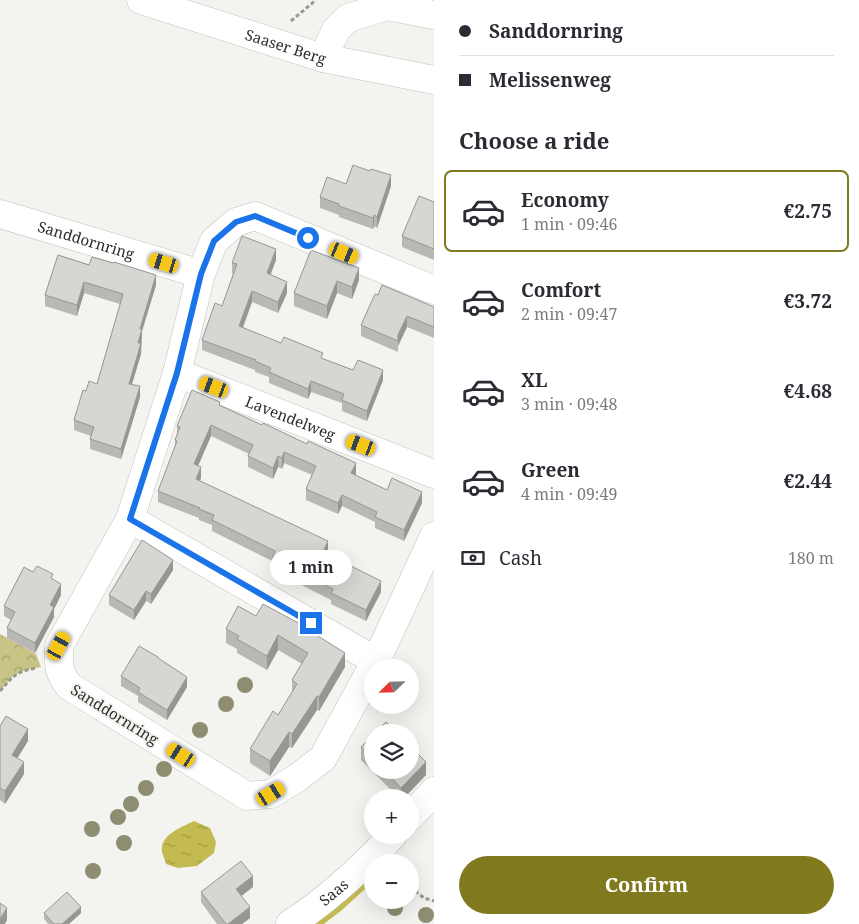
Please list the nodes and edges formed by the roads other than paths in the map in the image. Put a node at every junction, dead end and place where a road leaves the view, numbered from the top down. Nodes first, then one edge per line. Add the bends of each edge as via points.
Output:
1 (141, 0) edge
2 (434, 15) edge
3 (323, 58) junction
4 (434, 80) edge
5 (0, 214) edge
6 (201, 274) junction
7 (434, 290) edge
8 (177, 373) junction
9 (434, 474) edge
10 (130, 519) junction
11 (434, 536) edge
12 (377, 659) edge
13 (364, 660) edge
14 (364, 684) edge
15 (434, 791) edge
16 (419, 807) edge
17 (385, 844) edge
18 (290, 924) edge

1 - 3 street, Saaser Berg
2 - 3 street via 387,6 348,18 336,30
3 - 4 street, Saaser Berg
5 - 6 street, Sanddornring
6 - 7 street via 214,241 236,222 255,216
6 - 8 street
8 - 9 street, Lavendelweg
8 - 10 street
10 - 13 street
10 - 14 street, Sanddornring via 59,646 59,667 69,686 247,796 271,794 323,758
11 - 12 street, Sanddornring
15 - 16 street
17 - 18 street, Saas via 345,883

